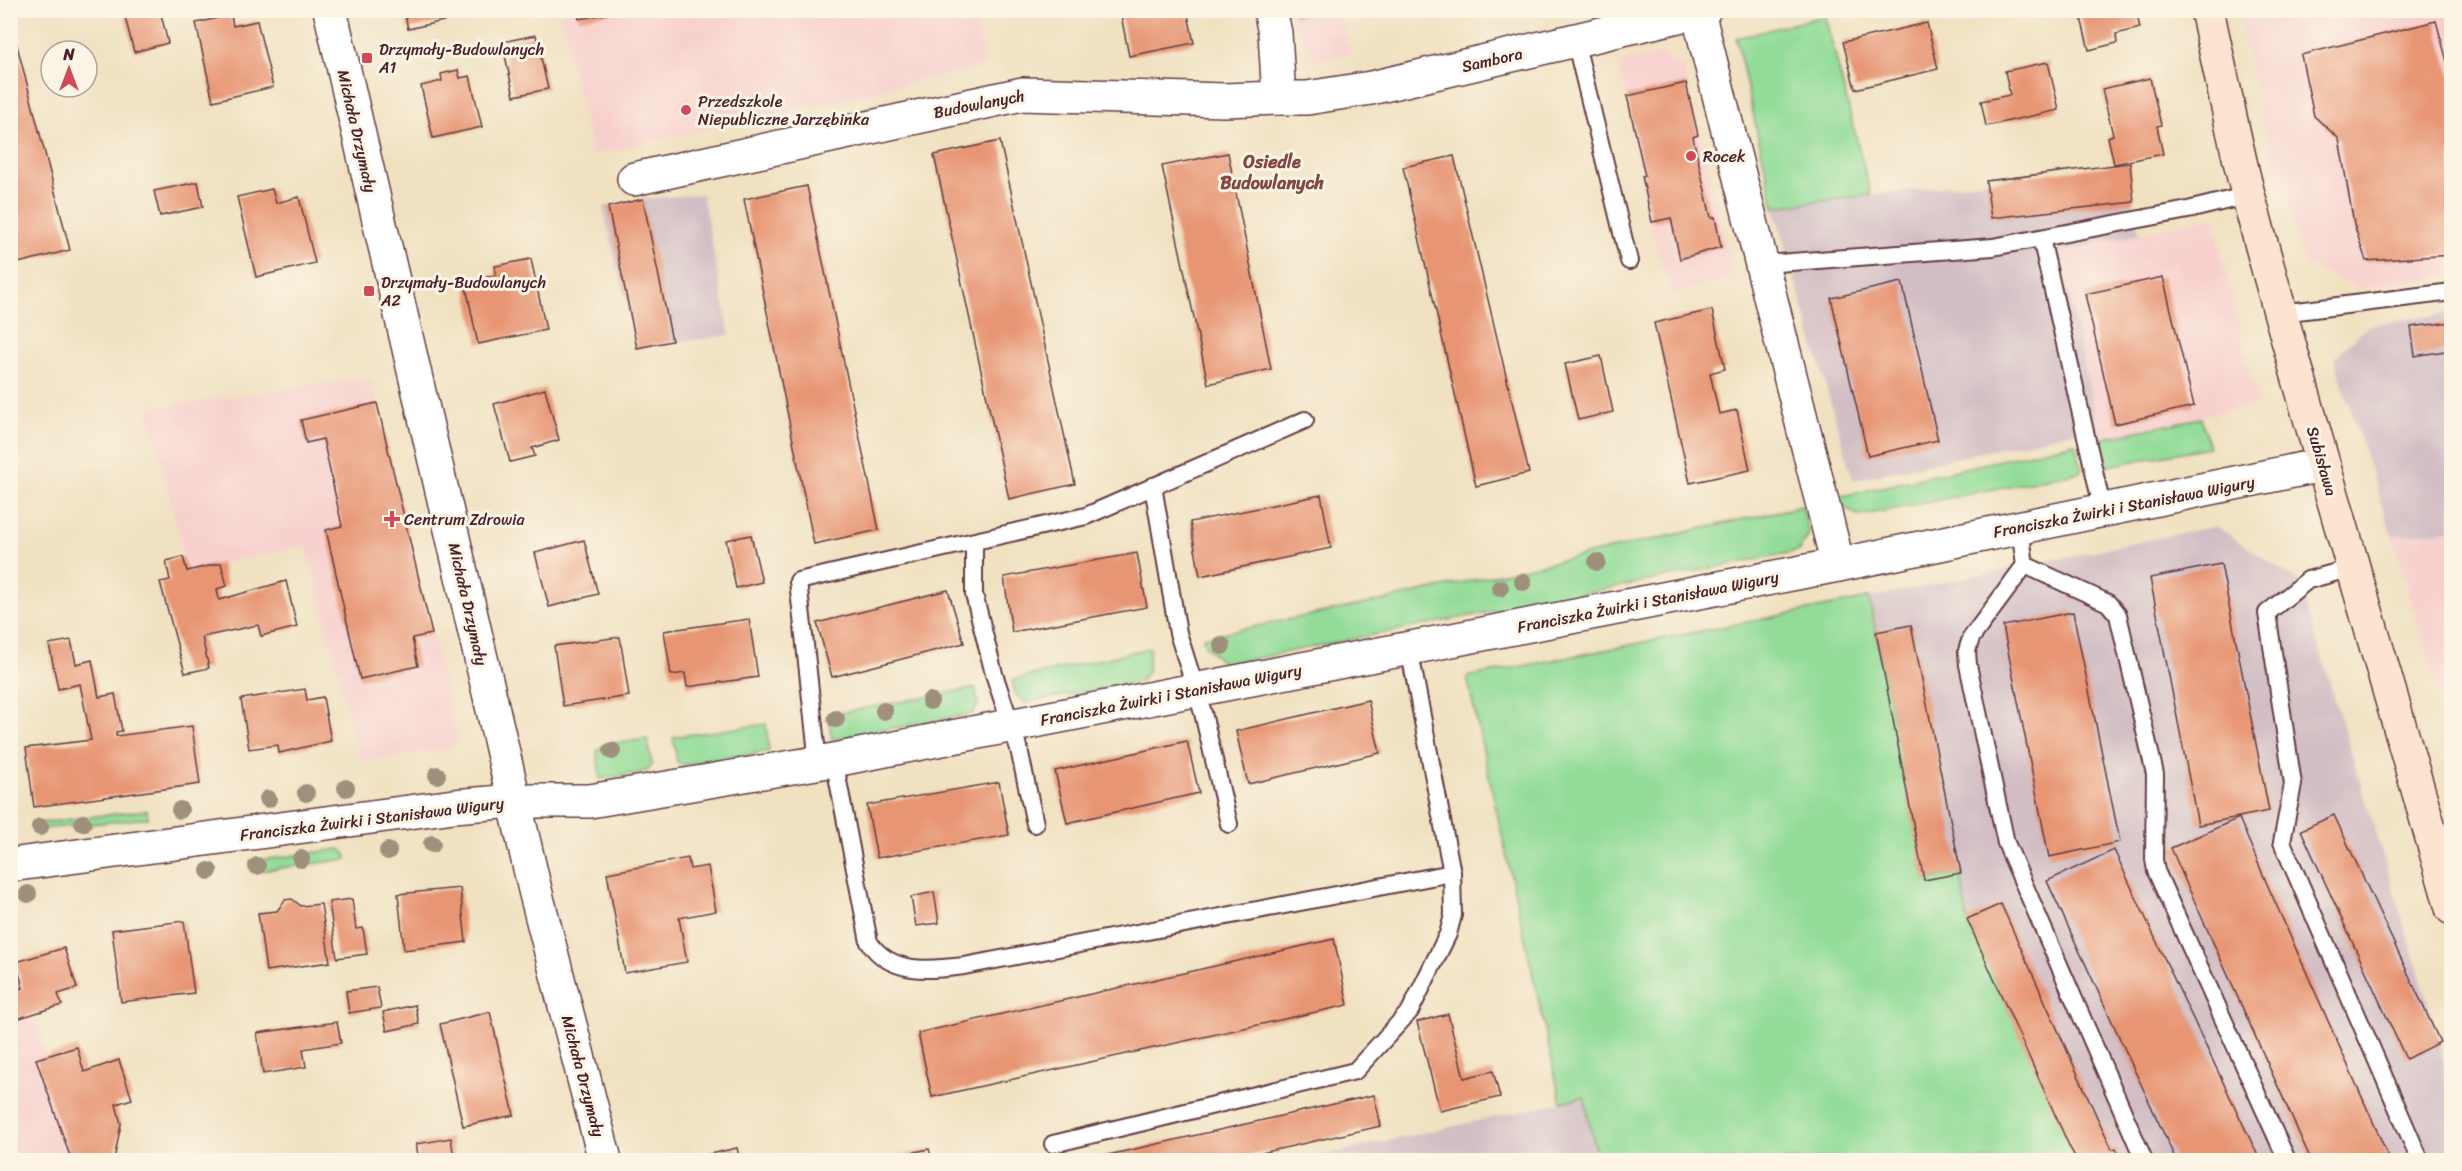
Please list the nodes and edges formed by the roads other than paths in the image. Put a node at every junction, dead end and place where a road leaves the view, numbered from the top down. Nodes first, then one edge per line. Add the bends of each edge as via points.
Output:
1 (330, 10) edge
2 (1270, 10) edge
3 (2207, 10) edge
4 (1701, 11) edge
5 (1575, 40) junction
6 (1279, 98) junction
7 (634, 179) dead end
8 (2248, 195) junction
9 (2041, 238) junction
10 (1629, 261) dead end
11 (1763, 264) junction
12 (2451, 292) edge
13 (2281, 313) junction
14 (1305, 420) dead end
15 (2322, 465) junction
16 (1153, 486) junction
17 (2103, 511) junction
18 (2020, 528) junction
19 (974, 542) junction
20 (1838, 565) junction
21 (2025, 565) junction
22 (2352, 568) junction
23 (1409, 648) junction
24 (1194, 691) junction
25 (1010, 727) junction
26 (826, 762) junction
27 (514, 801) junction
28 (1035, 824) dead end
29 (1229, 824) dead end
30 (10, 865) edge
31 (1452, 873) junction
32 (2451, 908) edge
33 (1053, 1144) dead end
34 (605, 1161) edge
35 (2144, 1161) edge
36 (2287, 1161) edge
37 (2420, 1161) edge

1 - 27 street, Michała Drzymały
2 - 6 street
3 - 8 street, Subisława
4 - 5 street, Sambora
4 - 11 street
5 - 6 street, Sambora via 1371,88
5 - 10 lane
6 - 7 street, Budowlanych via 1022,94
8 - 9 lane
8 - 13 street, Subisława
9 - 11 lane via 1993,248
9 - 17 lane
11 - 20 street
12 - 13 lane
13 - 15 street, Subisława
14 - 16 lane
15 - 17 street, Franciszka Żwirki i Stanisława Wigury
15 - 22 street, Subisława
16 - 19 lane via 1086,516
16 - 24 lane via 1178,633
17 - 18 street, Franciszka Żwirki i Stanisława Wigury
18 - 20 street, Franciszka Żwirki i Stanisława Wigury
18 - 21 lane
19 - 25 lane via 974,594
19 - 26 lane via 798,581
20 - 23 street, Franciszka Żwirki i Stanisława Wigury
21 - 35 lane via 1971,639 1968,665 2006,843
21 - 36 lane via 2108,603 2118,615 2156,774 2156,871
22 - 32 street, Subisława
22 - 37 lane via 2308,580 2267,613 2293,784 2282,842
23 - 24 street, Franciszka Żwirki i Stanisława Wigury
23 - 31 lane
24 - 25 street, Franciszka Żwirki i Stanisława Wigury
24 - 29 lane via 1203,713
25 - 26 street, Franciszka Żwirki i Stanisława Wigury
25 - 28 lane via 1019,749
26 - 27 street, Franciszka Żwirki i Stanisława Wigury via 591,801
26 - 31 lane via 869,942 886,960 916,970 975,964
27 - 30 street, Franciszka Żwirki i Stanisława Wigury
27 - 34 street, Michała Drzymały
31 - 33 lane via 1453,915 1448,934 1410,1011 1355,1071

